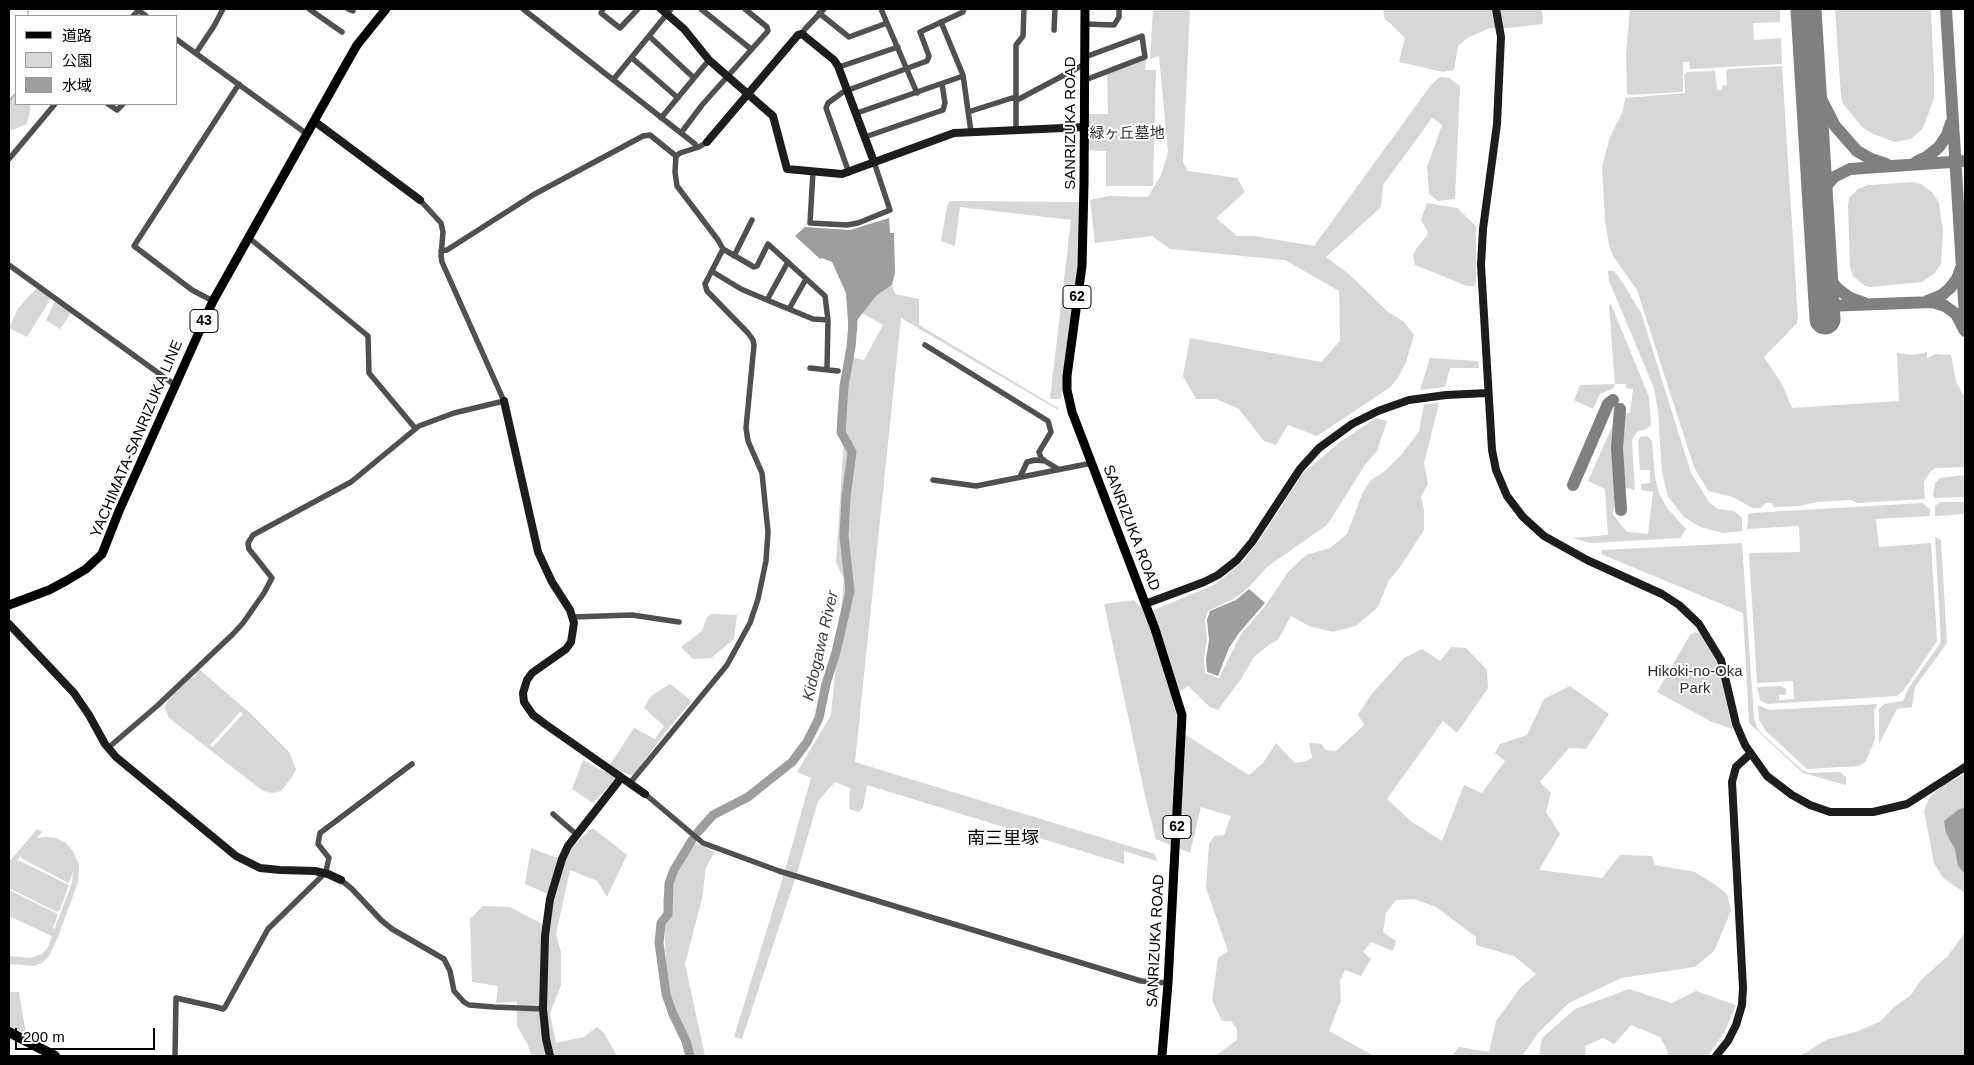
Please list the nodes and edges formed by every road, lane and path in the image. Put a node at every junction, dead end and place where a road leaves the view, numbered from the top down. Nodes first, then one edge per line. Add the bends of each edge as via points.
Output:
1 (223, 9) edge
2 (309, 9) edge
3 (386, 9) edge
4 (523, 9) edge
5 (603, 9) edge
6 (638, 9) edge
7 (703, 9) edge
8 (745, 9) edge
9 (881, 9) edge
10 (964, 9) edge
11 (1024, 9) edge
12 (1055, 9) edge
13 (1085, 9) edge
14 (1120, 9) edge
15 (1496, 9) edge
16 (667, 10) edge
17 (822, 11) edge
18 (941, 22) junction
19 (887, 23) junction
20 (1085, 24) junction
21 (1054, 30) dead end
22 (342, 32) dead end
23 (802, 34) junction
24 (649, 36) junction
25 (178, 43) edge
26 (898, 47) junction
27 (751, 49) junction
28 (196, 52) junction
29 (632, 58) junction
30 (710, 60) junction
31 (1085, 60) junction
32 (839, 67) junction
33 (908, 69) junction
34 (728, 76) junction
35 (963, 76) junction
36 (694, 78) junction
37 (613, 80) junction
38 (1085, 80) junction
39 (239, 84) junction
40 (942, 84) junction
41 (848, 90) junction
42 (748, 93) junction
43 (917, 93) junction
44 (678, 98) junction
45 (1016, 99) junction
46 (54, 105) edge
47 (110, 105) edge
48 (122, 105) edge
49 (968, 112) junction
50 (856, 113) junction
51 (661, 118) junction
52 (314, 121) junction
53 (1085, 127) junction
54 (1016, 129) junction
55 (971, 132) junction
56 (681, 133) junction
57 (307, 134) junction
58 (865, 137) junction
59 (706, 142) joint
60 (697, 148) junction
61 (676, 156) junction
62 (9, 159) edge
63 (874, 162) junction
64 (813, 172) junction
65 (849, 173) junction
66 (420, 200) joint
67 (752, 220) dead end
68 (248, 237) junction
69 (723, 249) junction
70 (441, 251) junction
71 (734, 256) junction
72 (788, 262) junction
73 (9, 265) edge
74 (712, 272) junction
75 (806, 279) junction
76 (767, 300) junction
77 (213, 301) junction
78 (789, 309) junction
79 (828, 320) junction
80 (925, 345) dead end
81 (810, 368) dead end
82 (827, 370) junction
83 (838, 370) dead end
84 (175, 385) junction
85 (1488, 393) junction
86 (504, 401) junction
87 (415, 428) junction
88 (1045, 460) junction
89 (1092, 463) junction
90 (1058, 469) junction
91 (1020, 477) junction
92 (933, 480) dead end
93 (1145, 604) junction
94 (9, 605) edge
95 (573, 617) junction
96 (679, 622) dead end
97 (9, 624) edge
98 (108, 748) junction
99 (1750, 754) junction
100 (412, 764) dead end
101 (1965, 767) edge
102 (621, 778) junction
103 (630, 784) junction
104 (645, 794) joint
105 (553, 814) dead end
106 (576, 834) junction
107 (324, 873) junction
108 (341, 880) joint
109 (1168, 983) junction
110 (543, 1009) junction
111 (9, 1032) edge
112 (56, 1056) edge
113 (175, 1056) edge
114 (550, 1056) edge
115 (1162, 1056) edge
116 (1716, 1056) edge

1 - 28 street
2 - 22 street
3 - 52 main road, YACHIMATA-SANRIZUKA LINE / 43 via 357,45
4 - 37 street
5 - 6 street via 601,13 620,28
7 - 27 street
8 - 27 street via 768,30
9 - 19 street
10 - 18 street
11 - 45 street via 1023,36 1016,45
12 - 21 street
13 - 20 main road, SANRIZUKA ROAD / 62
14 - 20 street via 1120,18 1114,25
15 - 85 street via 1501,37 1497,124 1481,265
16 - 24 street
16 - 30 street
17 - 19 street via 849,37
17 - 23 street
18 - 33 street via 920,32 928,61
18 - 35 street
19 - 26 street
20 - 31 main road, SANRIZUKA ROAD / 62
23 - 32 street
23 - 42 street
24 - 29 street
24 - 36 street
25 - 28 street
26 - 32 street
26 - 33 street
27 - 34 street
28 - 39 street
29 - 37 street
29 - 44 street
30 - 34 street
30 - 36 street
31 - 38 main road, SANRIZUKA ROAD / 62
31 - 38 street via 1142,36 1145,56
31 - 45 street
32 - 41 street
33 - 41 street
33 - 43 street
34 - 42 street
34 - 56 street
35 - 40 street
35 - 49 street
36 - 44 street
37 - 51 street
38 - 53 main road, SANRIZUKA ROAD / 62
39 - 57 street
39 - 77 street via 134,246 192,290
40 - 43 street
40 - 58 street via 943,110
41 - 50 street
41 - 65 street via 828,103 826,108
42 - 59 street
42 - 64 street via 776,120 787,169
43 - 50 street
44 - 51 street
45 - 49 street
45 - 54 street
46 - 62 street
47 - 48 street via 118,110
49 - 55 street
50 - 58 street
51 - 56 street
52 - 57 main road, YACHIMATA-SANRIZUKA LINE / 43
52 - 66 street
53 - 54 street
53 - 89 main road, SANRIZUKA ROAD / 62 via 1082,266 1067,390
54 - 55 street
55 - 63 street via 946,136
56 - 60 street
57 - 68 main road, YACHIMATA-SANRIZUKA LINE / 43
58 - 63 street
59 - 60 street
60 - 61 street
61 - 69 street via 677,186
61 - 70 street via 650,134 643,136 533,195
63 - 64 street via 890,210 847,225 810,223
63 - 65 street
64 - 65 street
66 - 70 street via 441,223
67 - 71 street
68 - 77 main road, YACHIMATA-SANRIZUKA LINE / 43
68 - 87 street via 368,336 369,373
69 - 71 street
69 - 74 street
70 - 86 street via 442,262
71 - 72 street via 754,267 768,244
72 - 75 street
72 - 76 street
73 - 84 street
74 - 76 street
74 - 103 street via 705,284 707,291 748,333 754,345 746,428 762,473 768,532 766,561 750,624 727,665
75 - 78 street
75 - 79 street via 826,298
76 - 78 street
77 - 84 main road, YACHIMATA-SANRIZUKA LINE / 43
78 - 79 street via 813,319
79 - 82 street
80 - 88 street via 1048,421 1051,432 1039,452
81 - 82 street
82 - 83 street
84 - 94 main road, YACHIMATA-SANRIZUKA LINE / 43 via 102,554 66,582
85 - 93 street via 1409,400 1352,424 1309,458 1237,560 1204,582
85 - 99 street via 1493,458 1507,496 1523,517 1552,541 1662,594 1699,624 1721,660 1736,724
86 - 87 street via 454,413
86 - 95 street via 538,552
87 - 98 street via 350,482 250,537 249,549 272,578 264,593 233,634
88 - 90 street
88 - 91 street via 1027,462
89 - 90 street
89 - 93 main road, SANRIZUKA ROAD / 62
90 - 91 street
91 - 92 street via 976,486
93 - 109 main road, SANRIZUKA ROAD / 62 via 1182,715
95 - 96 street via 632,615
95 - 102 street via 571,642 563,652 529,677 524,688 524,702 544,724
97 - 98 street via 74,693
98 - 107 street via 245,862 270,869
99 - 101 street via 1773,781 1801,801 1830,812 1873,812 1908,804
99 - 116 street via 1736,767 1732,782 1744,988 1736,1025
100 - 107 street via 320,833 318,844 329,858
102 - 103 street
102 - 106 street
103 - 104 street
104 - 109 street via 703,843 771,868 1141,981
105 - 106 street
106 - 110 street via 562,859 550,899 545,936
107 - 108 street
107 - 113 street via 268,929 223,1009 176,998
108 - 110 street via 392,929 444,959 454,991 464,1002 469,1005
109 - 115 main road, SANRIZUKA ROAD / 62
110 - 114 street
111 - 112 highway

